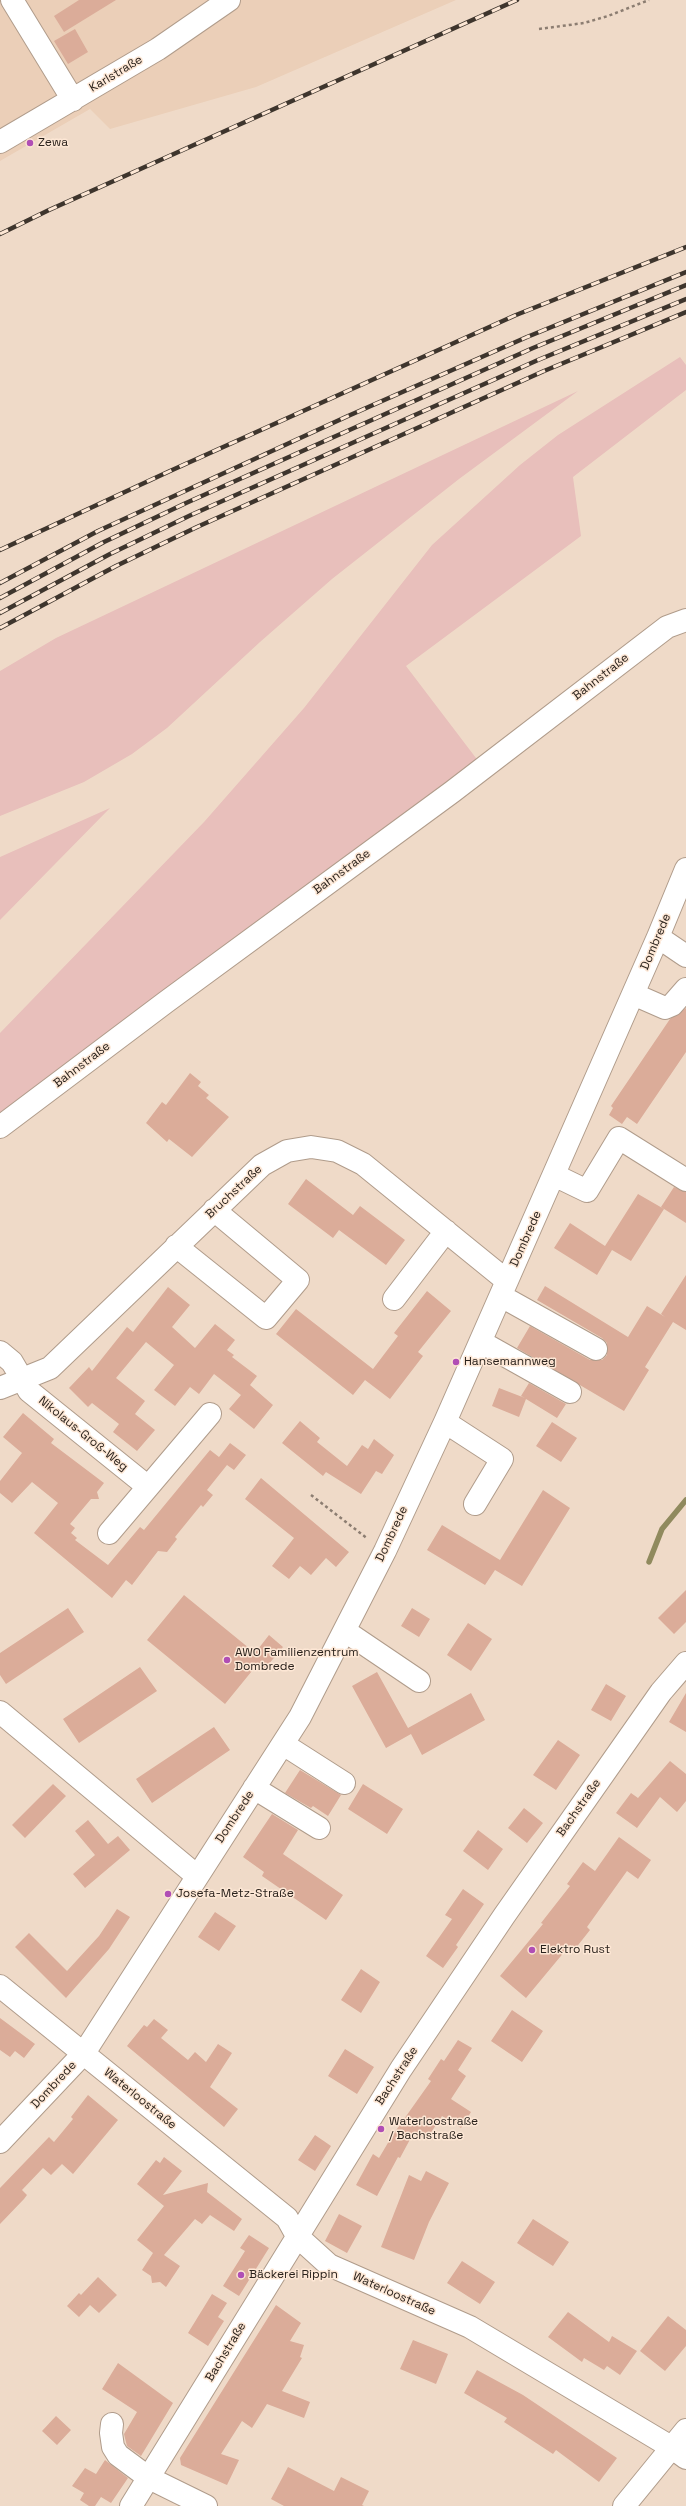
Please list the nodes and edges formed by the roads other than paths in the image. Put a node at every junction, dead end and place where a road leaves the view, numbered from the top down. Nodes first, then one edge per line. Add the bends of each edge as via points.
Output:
1 (12, 0) edge
2 (217, 3) edge
3 (73, 100) junction
4 (0, 142) edge
5 (686, 620) edge
6 (686, 869) edge
7 (658, 937) junction
8 (686, 956) edge
9 (686, 989) edge
10 (633, 994) junction
11 (0, 1128) edge
12 (554, 1175) junction
13 (686, 1180) edge
14 (214, 1210) junction
15 (446, 1231) junction
16 (176, 1246) junction
17 (504, 1289) junction
18 (394, 1299) dead end
19 (481, 1342) junction
20 (596, 1349) dead end
21 (0, 1352) edge
22 (22, 1380) junction
23 (0, 1388) edge
24 (570, 1392) dead end
25 (210, 1414) dead end
26 (445, 1422) junction
27 (147, 1486) junction
28 (476, 1504) dead end
29 (109, 1533) dead end
30 (345, 1631) junction
31 (686, 1663) edge
32 (419, 1681) dead end
33 (0, 1712) edge
34 (283, 1744) junction
35 (344, 1783) dead end
36 (254, 1788) junction
37 (319, 1828) dead end
38 (197, 1876) junction
39 (0, 1986) edge
40 (84, 2054) junction
41 (0, 2142) edge
42 (297, 2236) junction
43 (112, 2424) dead end
44 (686, 2430) edge
45 (679, 2453) edge
46 (149, 2478) junction
47 (131, 2506) edge
48 (206, 2506) edge
49 (624, 2506) edge

1 - 3 street
2 - 3 street, Karlstraße via 158,49
3 - 4 street, Karlstraße
5 - 11 street, Bahnstraße via 667,627 452,792 166,1002
6 - 7 street, Dombrede
7 - 8 street
7 - 10 street, Dombrede
9 - 10 street via 672,1005 665,1008
10 - 12 street, Dombrede
12 - 13 street via 587,1191 619,1138
12 - 17 street, Dombrede
14 - 15 street, Bruchstraße via 262,1165 287,1151 311,1147 336,1151 363,1164
14 - 16 street, Bruchstraße
14 - 16 street via 298,1280 266,1318
15 - 17 street, Bruchstraße
15 - 18 street
16 - 22 street, Bruchstraße via 50,1368
17 - 19 street, Dombrede
17 - 20 street, Bruchstraße
19 - 24 street
19 - 26 street, Dombrede
21 - 22 street, Nikolaus-Groß-Weg via 12,1362
22 - 23 street, Bruchstraße
22 - 27 street, Nikolaus-Groß-Weg via 29,1391
25 - 27 street
26 - 28 street via 502,1459
26 - 30 street, Dombrede
27 - 29 street
30 - 32 street
30 - 34 street, Dombrede
31 - 42 street, Bachstraße via 660,1692 499,1923 401,2069
33 - 38 street
34 - 35 street
34 - 36 street, Dombrede
36 - 37 street
36 - 38 street, Dombrede
38 - 40 street, Dombrede
39 - 40 street, Waterloostraße
40 - 41 street, Dombrede
40 - 42 street, Waterloostraße via 286,2218
42 - 45 street, Waterloostraße via 328,2265 470,2327
42 - 46 street, Bachstraße
43 - 46 street via 113,2447 118,2455
44 - 45 street
45 - 49 street
46 - 47 street, Bachstraße
46 - 48 street

